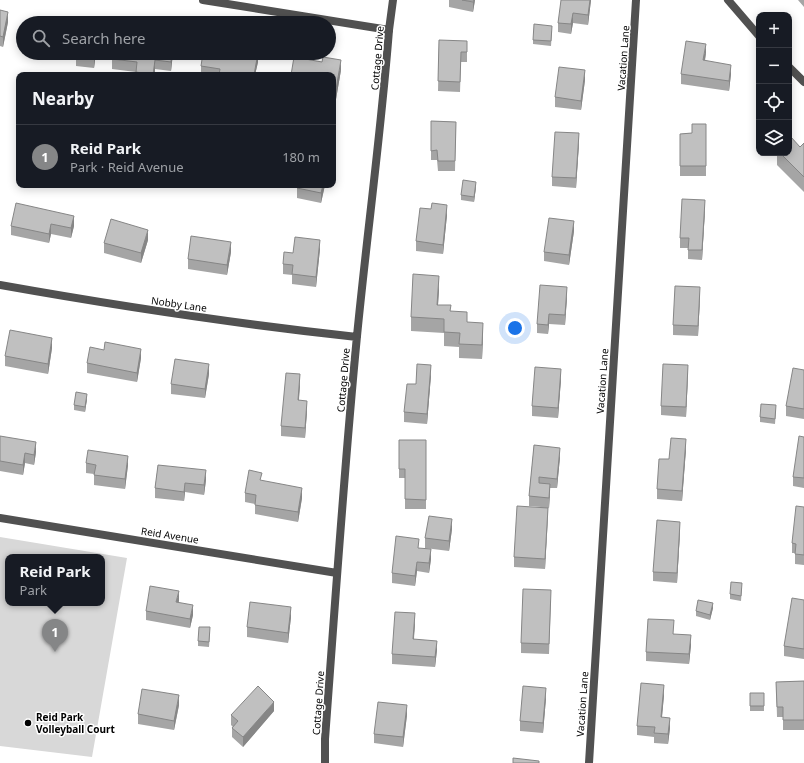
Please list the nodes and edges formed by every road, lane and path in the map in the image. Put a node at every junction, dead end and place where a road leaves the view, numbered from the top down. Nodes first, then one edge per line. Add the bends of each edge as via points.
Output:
1 (204, 0) edge
2 (393, 0) edge
3 (636, 0) edge
4 (728, 0) edge
5 (303, 16) edge
6 (336, 21) edge
7 (389, 30) junction
8 (756, 33) edge
9 (792, 70) edge
10 (804, 82) edge
11 (0, 285) edge
12 (357, 337) junction
13 (0, 518) edge
14 (337, 572) junction
15 (325, 763) edge
16 (589, 763) edge

1 - 5 street
2 - 7 street, Cottage Drive
3 - 16 street, Vacation Lane
4 - 8 street
6 - 7 street
7 - 12 street, Cottage Drive
9 - 10 street
11 - 12 street, Nobby Lane via 124,306
12 - 14 street, Cottage Drive
13 - 14 street, Reid Avenue
14 - 15 street, Cottage Drive

